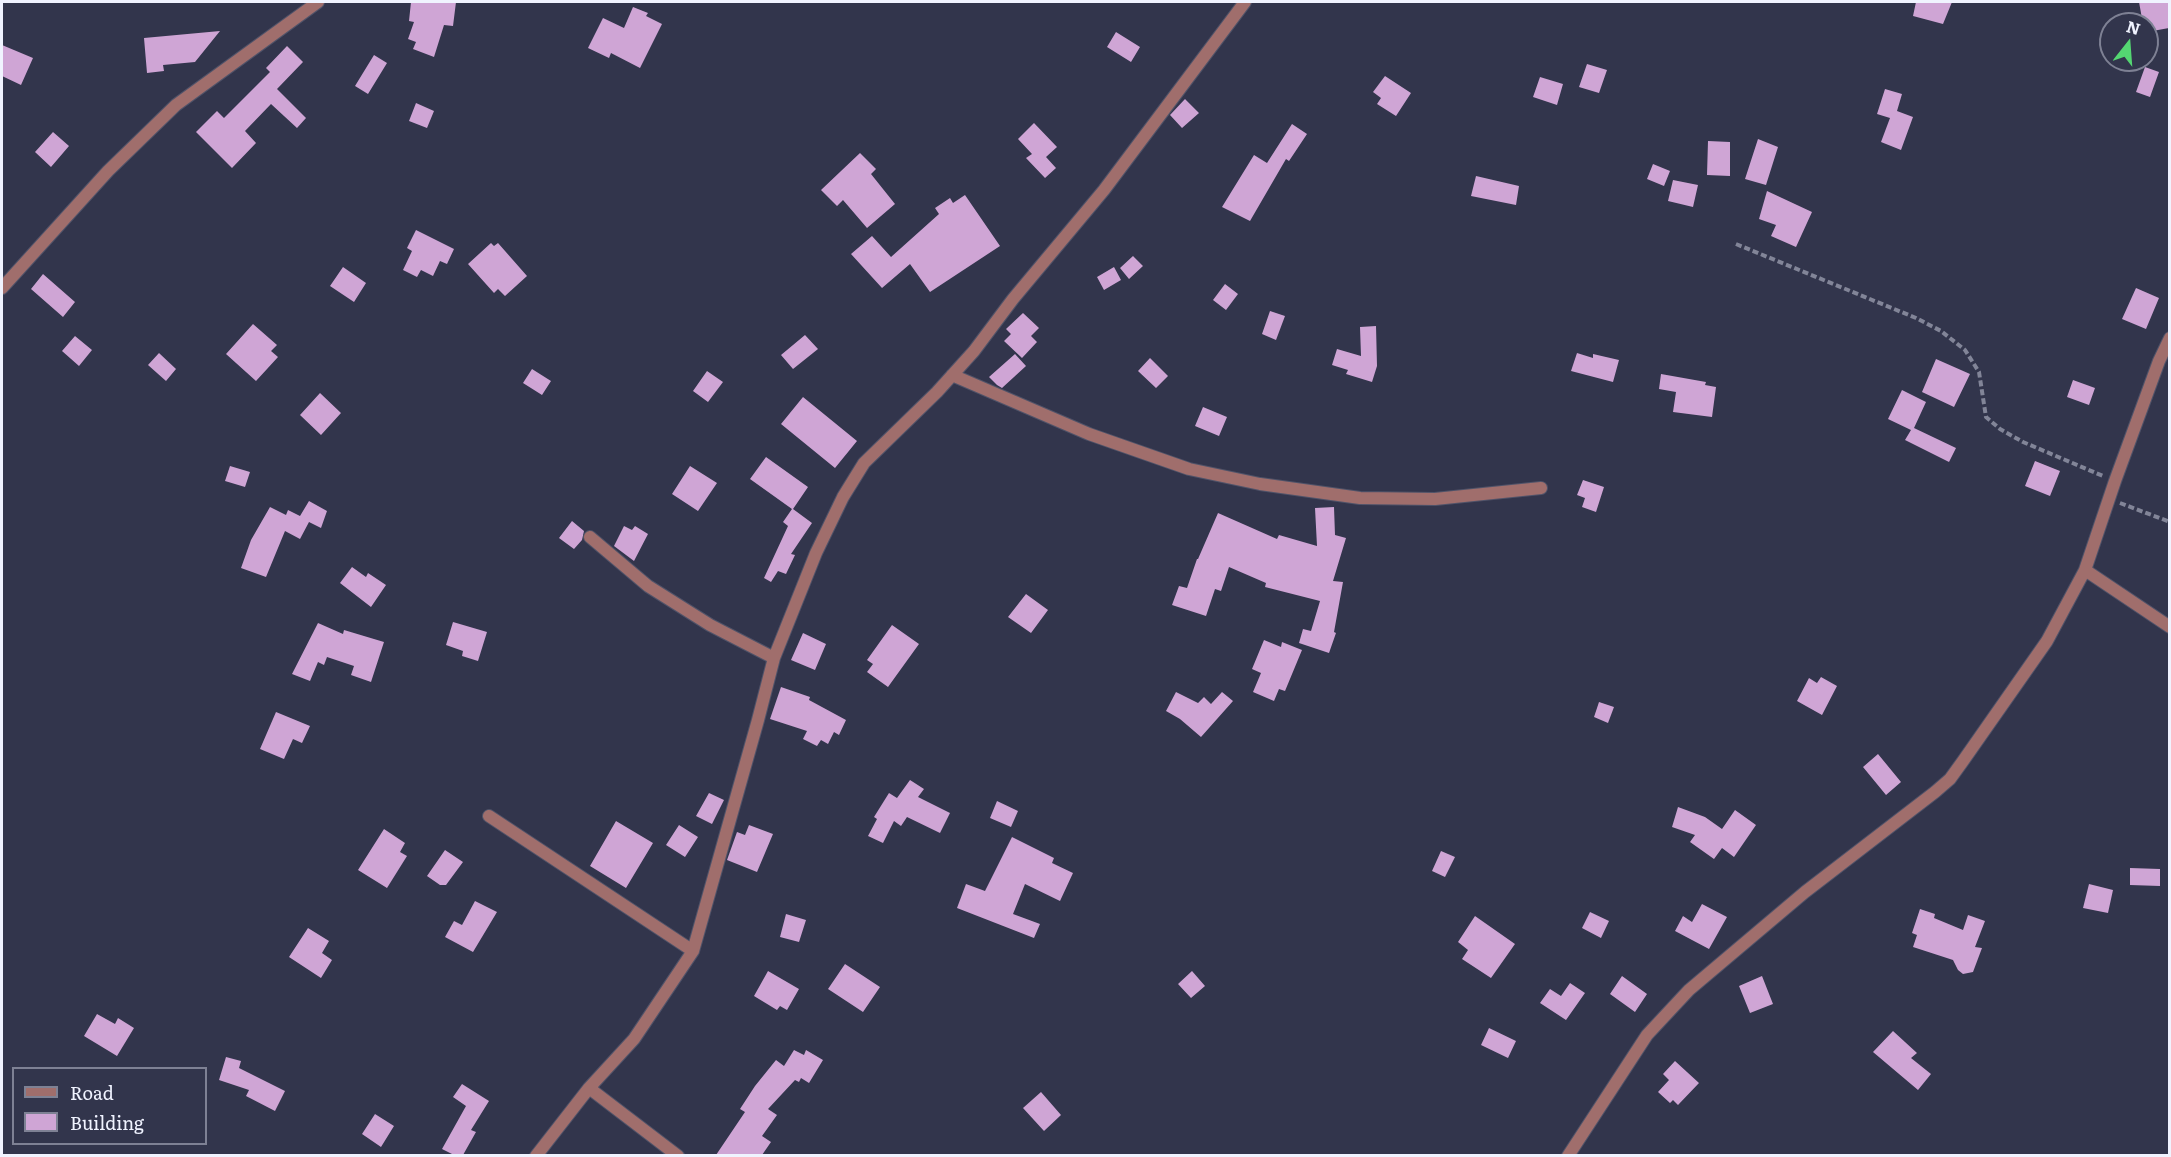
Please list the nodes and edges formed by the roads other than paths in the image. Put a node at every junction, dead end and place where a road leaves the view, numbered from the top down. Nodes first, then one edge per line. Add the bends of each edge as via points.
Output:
1 (318, 2) edge
2 (1245, 2) edge
3 (2, 288) edge
4 (2169, 338) edge
5 (952, 375) junction
6 (1541, 489) dead end
7 (590, 537) dead end
8 (2085, 570) junction
9 (2169, 627) edge
10 (774, 658) junction
11 (489, 816) dead end
12 (693, 951) junction
13 (589, 1088) junction
14 (536, 1155) edge
15 (678, 1155) edge
16 (1568, 1155) edge

1 - 3 street via 176,105 108,171
2 - 5 street via 1104,190
4 - 8 street
5 - 6 street via 1089,435 1189,469 1260,484 1360,498 1403,499
5 - 10 street via 864,464 843,497
7 - 10 street via 648,586 710,625
8 - 9 street
8 - 16 street via 2047,641 1950,779 1805,892 1689,990 1647,1035
10 - 12 street
11 - 12 street
12 - 13 street via 634,1039
13 - 14 street
13 - 15 street

